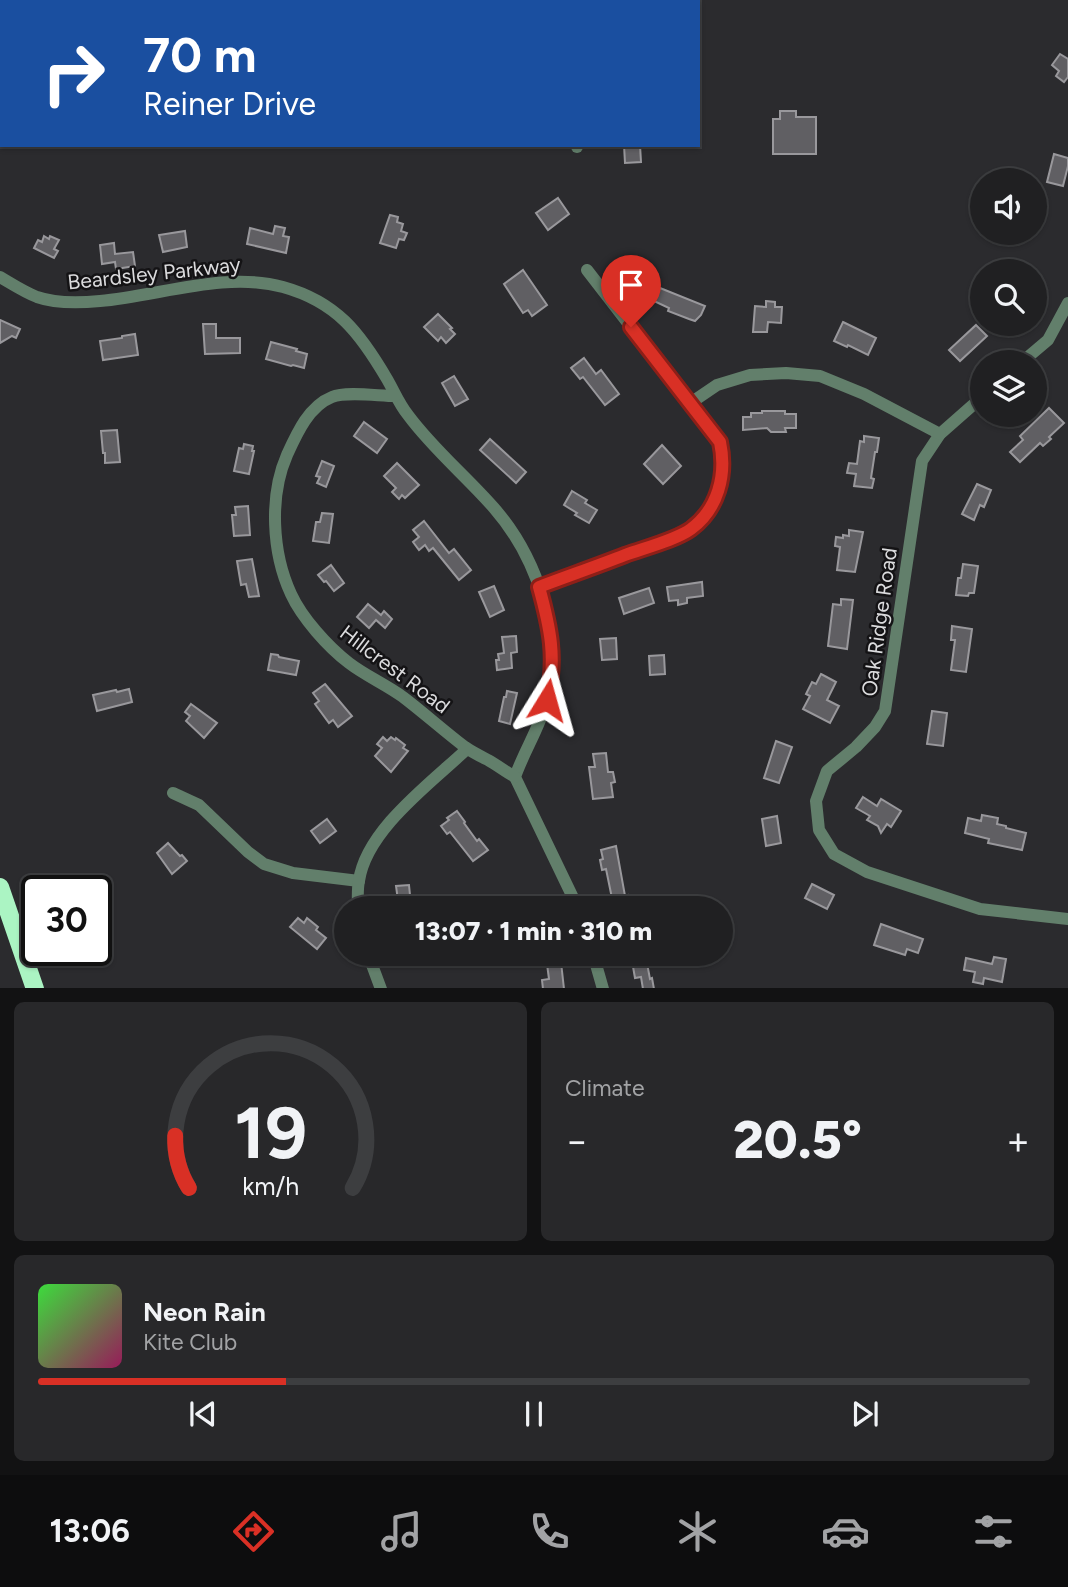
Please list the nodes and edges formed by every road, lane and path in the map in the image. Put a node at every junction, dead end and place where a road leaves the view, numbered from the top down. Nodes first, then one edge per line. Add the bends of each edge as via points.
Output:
1 (587, 270) dead end
2 (0, 277) edge
3 (1068, 303) edge
4 (1036, 350) edge
5 (395, 396) junction
6 (689, 404) junction
7 (970, 408) edge
8 (940, 434) junction
9 (539, 587) junction
10 (467, 749) junction
11 (514, 777) junction
12 (173, 793) dead end
13 (359, 881) junction
14 (0, 887) edge
15 (358, 896) edge
16 (572, 896) edge
17 (1068, 919) edge
18 (373, 966) edge
19 (596, 966) edge
20 (35, 988) edge
21 (381, 988) edge
22 (603, 988) edge

1 - 6 street
2 - 5 street, Beardsley Parkway via 37,297 82,303 212,284 260,282 283,287 318,301 346,321 373,355
3 - 4 street via 1048,340
5 - 9 street, Beardsley Parkway via 442,456 507,524
5 - 10 street, Hillcrest Road via 331,397 303,422 278,483 275,525 282,570 291,596 328,645 366,676 394,690
6 - 8 street via 717,385 750,375 820,376
6 - 9 street via 720,442 722,454 720,489 703,518 677,536
7 - 8 street, Oak Ridge Road
8 - 17 street, Oak Ridge Road via 922,461 885,711 856,747 827,771 816,801 819,830 834,854 867,873 980,909
9 - 11 street, Beardsley Parkway via 551,638 551,682 541,719
10 - 11 street, Hillcrest Road
10 - 13 street via 380,833 365,858
11 - 16 street
12 - 13 street via 199,805 264,864 293,873
13 - 15 street
14 - 20 highway
18 - 21 street
19 - 22 street

